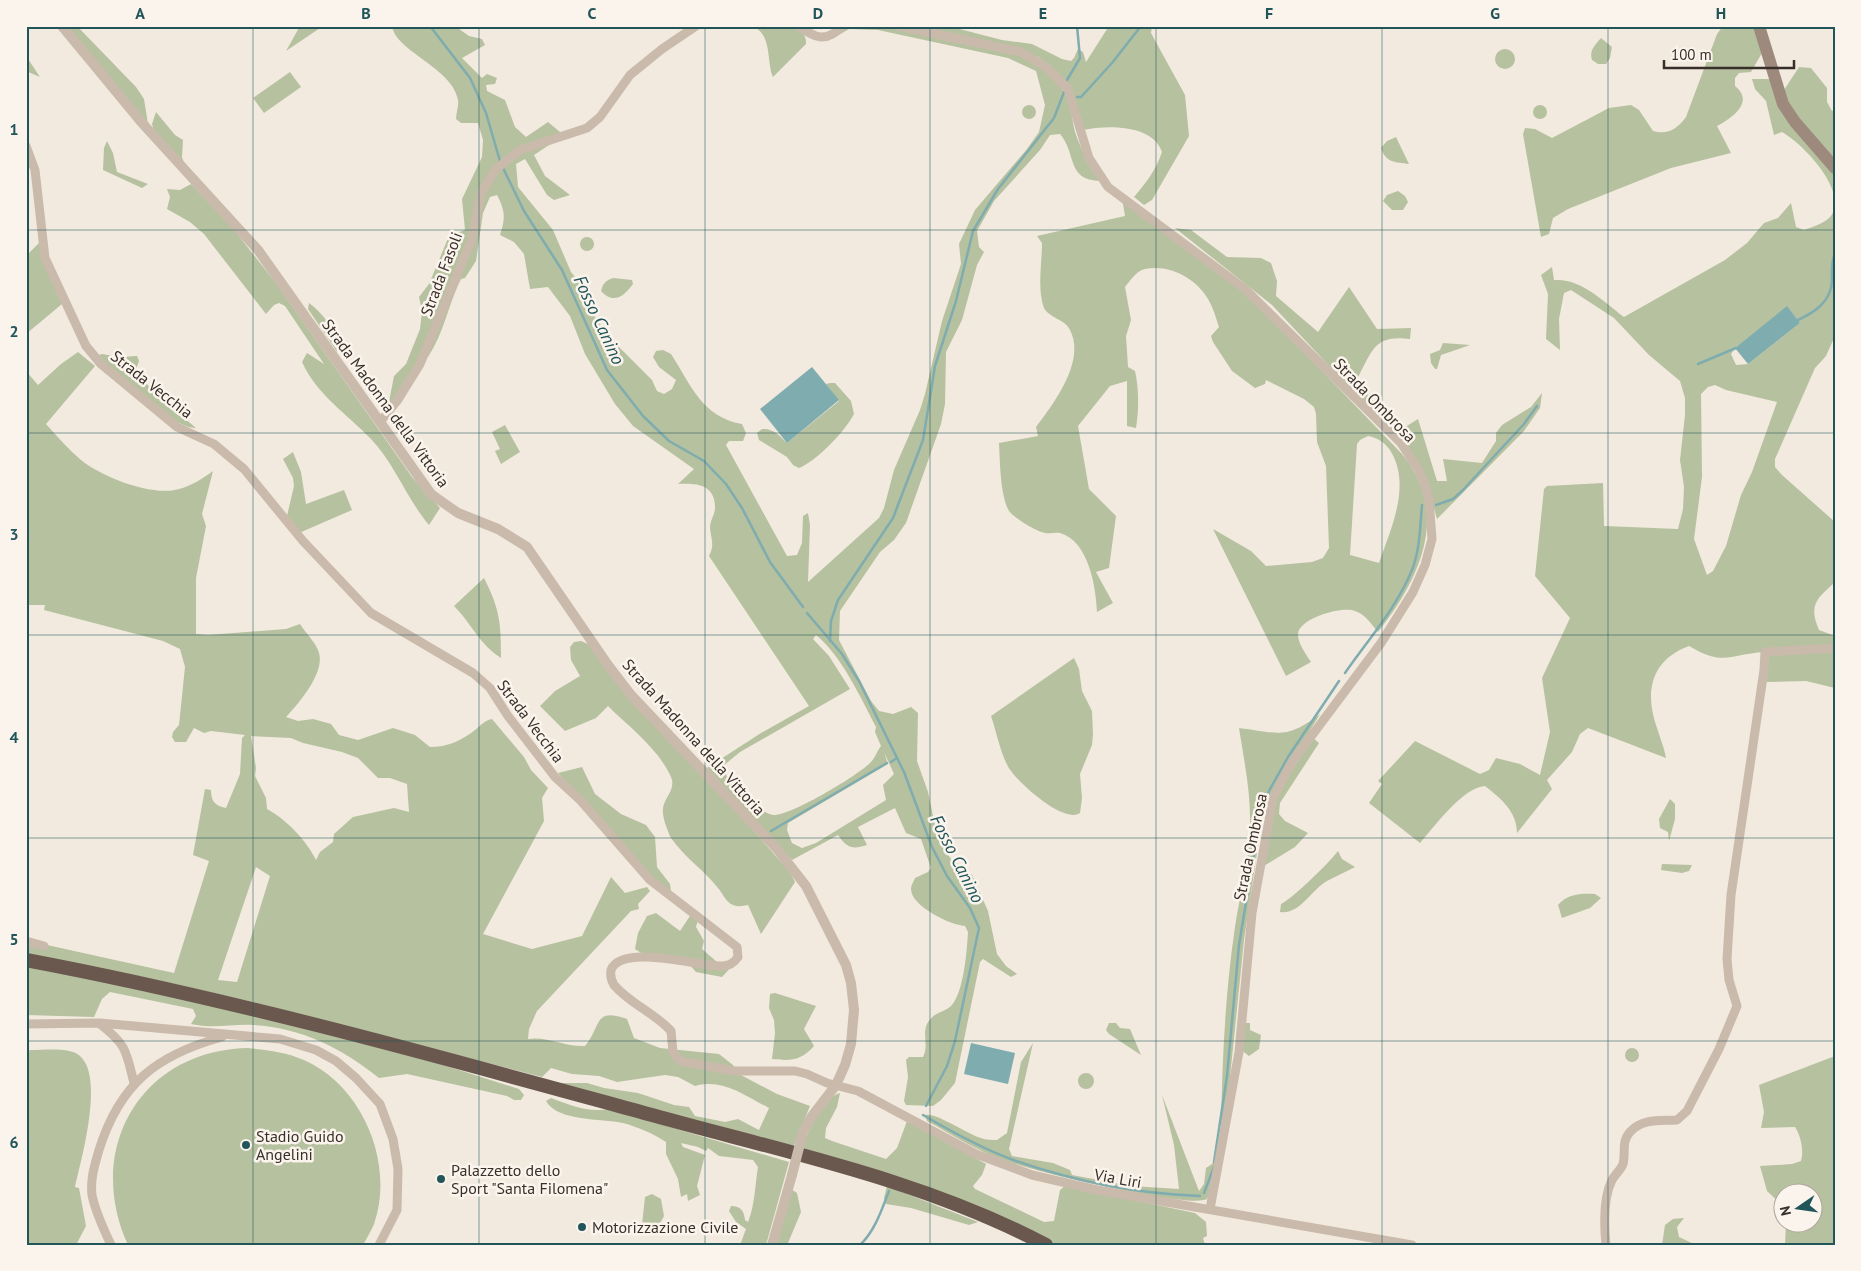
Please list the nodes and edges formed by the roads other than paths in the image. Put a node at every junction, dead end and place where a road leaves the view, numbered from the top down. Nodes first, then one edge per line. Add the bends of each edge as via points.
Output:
1 (62, 26) edge
2 (696, 26) edge
3 (798, 26) edge
4 (842, 26) edge
5 (898, 26) edge
6 (1759, 26) edge
7 (26, 146) edge
8 (1835, 168) edge
9 (380, 422) junction
10 (1835, 648) edge
11 (26, 941) edge
12 (44, 946) dead end
13 (26, 960) edge
14 (26, 1024) edge
15 (100, 1024) junction
16 (229, 1034) junction
17 (134, 1083) junction
18 (836, 1084) junction
19 (1210, 1208) junction
20 (111, 1245) edge
21 (379, 1245) edge
22 (772, 1245) edge
23 (1046, 1245) edge
24 (1412, 1245) edge
25 (1606, 1245) edge

1 - 9 street, Strada Madonna della Vittoria via 143,124 258,250
2 - 9 street, Strada Fasoli via 630,75 594,123 520,150 496,169 481,194 472,239 420,364 397,402
3 - 4 street via 816,37 830,35
5 - 19 street, Strada Ombrosa via 1021,52 1047,68 1068,89 1090,158 1108,187 1245,289 1401,443 1418,469 1430,499 1432,539 1413,592 1381,643 1292,762 1273,798 1252,913 1238,1052
6 - 8 main road via 1783,104
7 - 18 street, Strada Vecchia via 35,170 45,258 86,346 101,364 177,427 214,444 244,469 303,541 371,613 473,673 490,688 554,777 581,801 650,880 737,946 738,957 729,965 651,957 622,960 610,973 614,984 627,997 671,1031 680,1061 734,1071 795,1071
9 - 18 street, Strada Madonna della Vittoria via 416,474 442,504 498,529 526,547 631,694 777,849 806,886 846,965 852,991 854,1022 851,1044
10 - 25 street via 1765,652 1731,895 1726,959 1737,1006 1687,1111 1677,1120 1655,1120 1636,1127 1625,1139 1622,1167 1611,1180 1606,1204
11 - 12 street
13 - 23 highway via 223,1001 781,1149 945,1200
14 - 15 street
15 - 16 street
15 - 17 street via 119,1039
16 - 17 street via 190,1046 159,1062
16 - 21 street via 280,1039 316,1050 356,1078 380,1104 394,1139 398,1169 397,1210
17 - 20 street via 102,1140 92,1173 92,1195
18 - 19 street, Via Liri via 858,1091 976,1154 1032,1175 1097,1190
18 - 22 street, Strada Madonna della Vittoria, bridge via 804,1132
19 - 24 street, Via Liri

